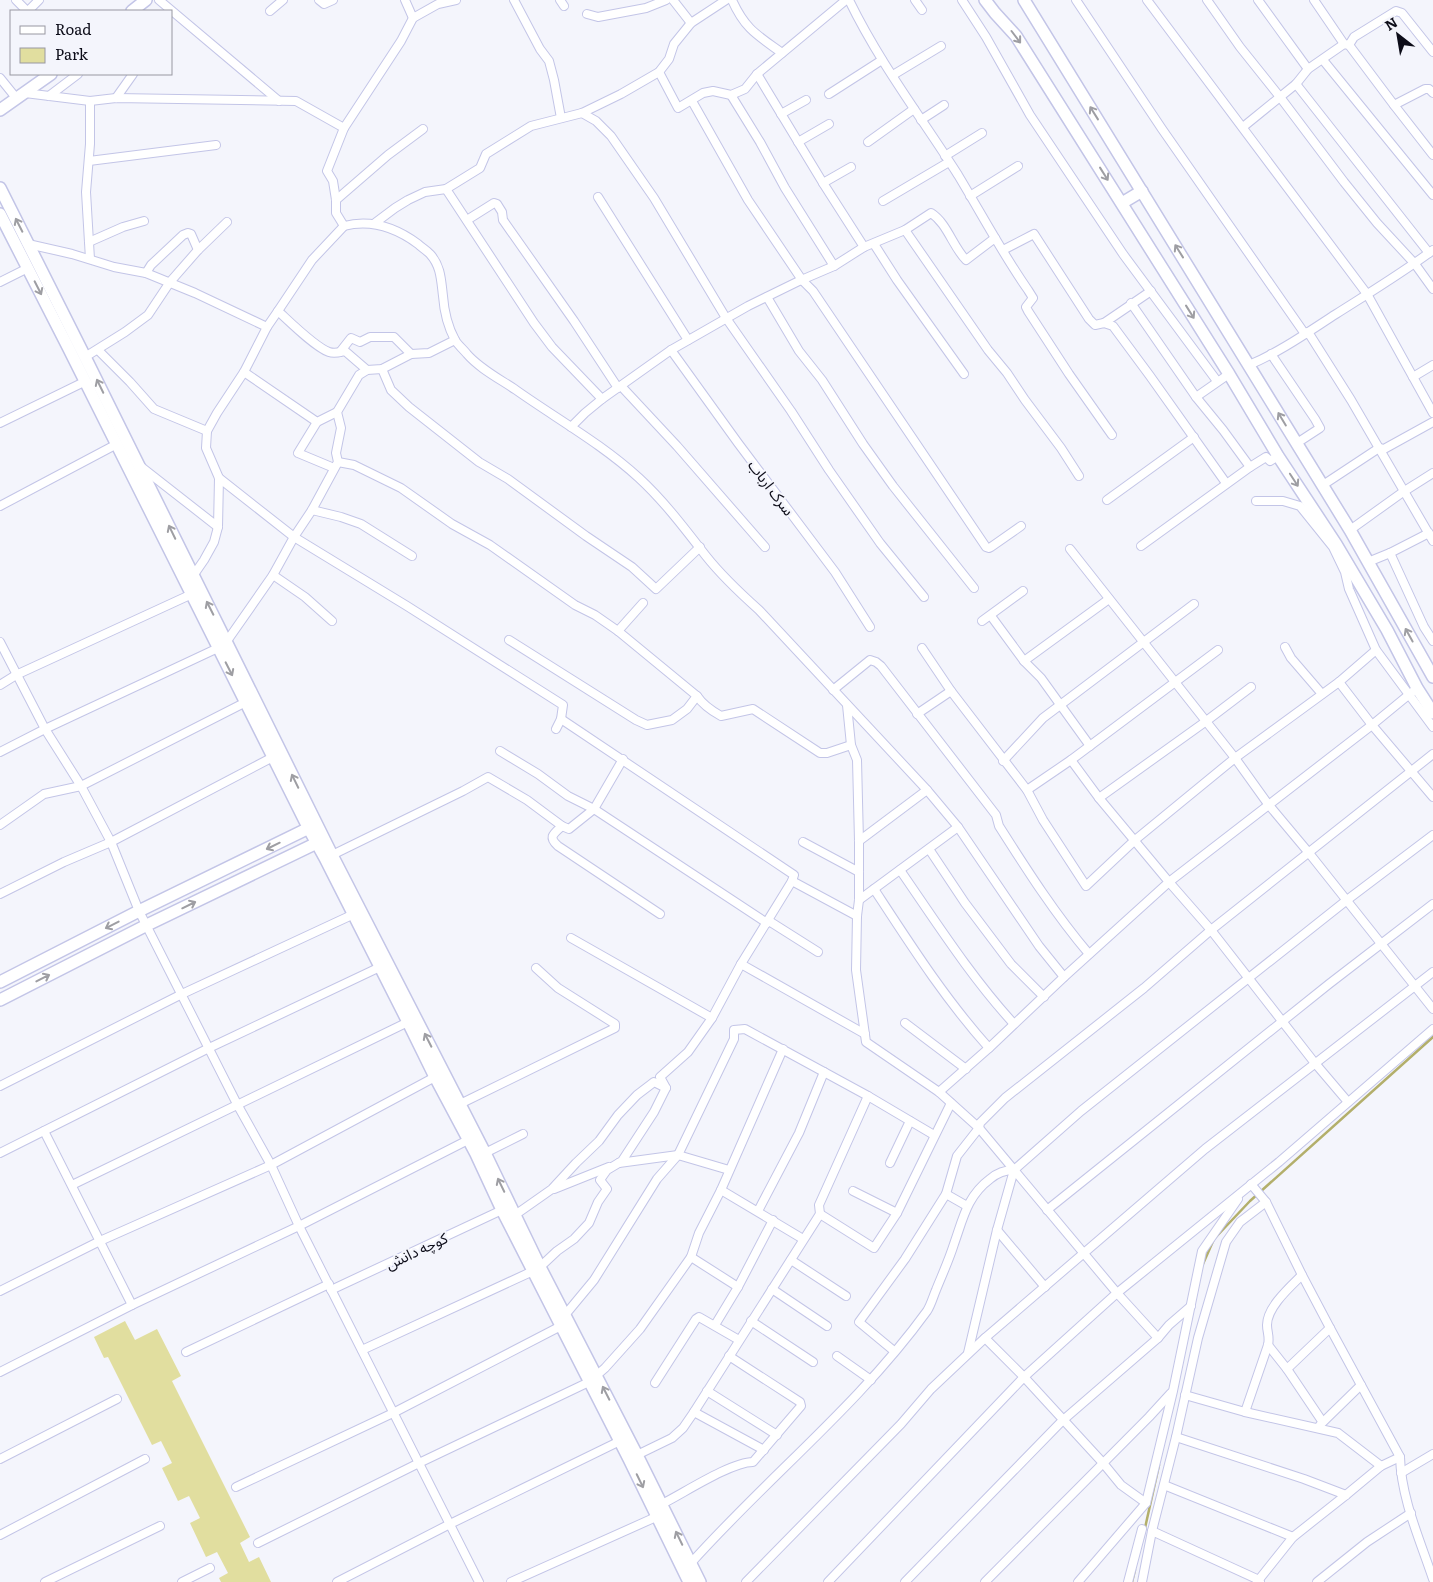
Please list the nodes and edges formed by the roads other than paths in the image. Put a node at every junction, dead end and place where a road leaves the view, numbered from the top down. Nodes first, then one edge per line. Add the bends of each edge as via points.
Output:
1 (16, 0) edge
2 (39, 0) edge
3 (146, 0) edge
4 (283, 0) edge
5 (319, 0) edge
6 (333, 0) edge
7 (405, 0) edge
8 (456, 0) edge
9 (514, 0) edge
10 (666, 0) edge
11 (673, 0) edge
12 (726, 0) edge
13 (732, 0) edge
14 (847, 0) edge
15 (915, 0) edge
16 (962, 0) edge
17 (985, 0) edge
18 (1024, 0) edge
19 (1076, 0) edge
20 (1147, 0) edge
21 (1207, 0) edge
22 (1258, 0) edge
23 (1314, 0) edge
24 (26, 10) edge
25 (28, 10) edge
26 (133, 10) edge
27 (922, 10) dead end
28 (172, 11) edge
29 (270, 11) dead end
30 (587, 14) dead end
31 (413, 18) junction
32 (691, 23) junction
33 (1347, 44) junction
34 (941, 46) dead end
35 (782, 52) junction
36 (1433, 52) edge
37 (882, 60) junction
38 (1323, 60) junction
39 (1308, 69) junction
40 (659, 72) junction
41 (757, 74) junction
42 (49, 75) edge
43 (77, 75) edge
44 (132, 75) edge
45 (893, 75) junction
46 (0, 78) edge
47 (1296, 84) junction
48 (1433, 93) edge
49 (829, 94) dead end
50 (731, 95) junction
51 (21, 96) junction
52 (49, 96) junction
53 (1280, 97) junction
54 (116, 98) junction
55 (692, 100) junction
56 (806, 100) dead end
57 (90, 101) junction
58 (279, 101) junction
59 (944, 105) dead end
60 (1394, 105) junction
61 (914, 109) junction
62 (0, 110) edge
63 (582, 113) junction
64 (781, 114) junction
65 (561, 118) junction
66 (921, 120) junction
67 (829, 124) dead end
68 (1243, 127) junction
69 (344, 128) junction
70 (423, 129) dead end
71 (982, 133) dead end
72 (798, 142) junction
73 (868, 142) dead end
74 (216, 145) dead end
75 (1433, 155) edge
76 (947, 159) junction
77 (89, 161) junction
78 (1018, 166) dead end
79 (851, 167) dead end
80 (822, 183) junction
81 (0, 188) edge
82 (446, 189) junction
83 (1142, 191) junction
84 (1433, 195) edge
85 (970, 196) junction
86 (598, 197) dead end
87 (336, 200) junction
88 (883, 201) dead end
89 (1122, 203) junction
90 (0, 214) edge
91 (467, 220) junction
92 (144, 221) dead end
93 (227, 222) dead end
94 (375, 223) junction
95 (344, 226) junction
96 (905, 230) junction
97 (995, 238) junction
98 (89, 242) junction
99 (28, 244) junction
100 (874, 244) junction
101 (864, 247) junction
102 (198, 250) junction
103 (1003, 250) junction
104 (1431, 252) edge
105 (90, 259) junction
106 (1414, 264) junction
107 (834, 266) junction
108 (28, 268) junction
109 (146, 273) junction
110 (802, 280) junction
111 (0, 282) edge
112 (170, 282) junction
113 (1433, 289) edge
114 (1151, 291) junction
115 (1367, 294) junction
116 (767, 297) junction
117 (1131, 303) junction
118 (278, 311) junction
119 (726, 318) junction
120 (1104, 323) junction
121 (267, 328) junction
122 (1307, 333) junction
123 (455, 340) junction
124 (688, 340) junction
125 (98, 350) junction
126 (671, 350) junction
127 (340, 352) junction
128 (411, 354) junction
129 (1271, 354) junction
130 (86, 357) junction
131 (1249, 365) junction
132 (1433, 365) edge
133 (382, 369) junction
134 (367, 370) junction
135 (244, 372) junction
136 (964, 374) dead end
137 (1229, 374) junction
138 (1413, 377) junction
139 (86, 381) junction
140 (1217, 381) junction
141 (620, 387) junction
142 (1196, 397) junction
143 (602, 399) junction
144 (337, 412) junction
145 (1433, 413) edge
146 (317, 422) junction
147 (1433, 422) edge
148 (0, 423) edge
149 (571, 427) junction
150 (207, 431) junction
151 (1112, 436) dead end
152 (1194, 437) junction
153 (1297, 442) junction
154 (117, 444) junction
155 (1379, 448) junction
156 (1278, 456) junction
157 (336, 465) junction
158 (135, 466) junction
159 (1250, 467) junction
160 (1433, 473) edge
161 (1079, 476) dead end
162 (219, 478) junction
163 (1226, 483) junction
164 (1323, 485) junction
165 (1403, 492) junction
166 (1107, 500) dead end
167 (1256, 501) dead end
168 (0, 506) edge
169 (312, 510) junction
170 (1021, 526) dead end
171 (218, 527) junction
172 (1350, 530) junction
173 (1429, 532) junction
174 (294, 537) junction
175 (1433, 541) edge
176 (1141, 546) dead end
177 (700, 547) junction
178 (765, 547) dead end
179 (1070, 549) dead end
180 (1390, 553) junction
181 (412, 556) dead end
182 (1368, 562) junction
183 (273, 575) junction
184 (193, 576) junction
185 (974, 588) dead end
186 (1023, 591) dead end
187 (192, 594) junction
188 (924, 597) dead end
189 (1109, 599) junction
190 (643, 603) dead end
191 (1194, 604) dead end
192 (991, 616) junction
193 (982, 621) dead end
194 (332, 622) dead end
195 (870, 627) dead end
196 (618, 631) junction
197 (509, 640) dead end
198 (1433, 641) edge
199 (0, 642) edge
200 (1142, 643) junction
201 (222, 644) junction
202 (1285, 647) dead end
203 (922, 648) dead end
204 (1218, 650) dead end
205 (1376, 650) junction
206 (1024, 661) junction
207 (16, 675) junction
208 (1433, 677) edge
209 (1175, 682) junction
210 (1339, 682) junction
211 (0, 685) edge
212 (1252, 686) dead end
213 (833, 690) junction
214 (951, 691) junction
215 (1413, 692) junction
216 (1322, 694) junction
217 (698, 696) junction
218 (246, 702) junction
219 (847, 705) junction
220 (1059, 705) junction
221 (1433, 713) edge
222 (917, 714) junction
223 (561, 719) junction
224 (1205, 722) junction
225 (1372, 725) junction
226 (1433, 727) edge
227 (44, 729) junction
228 (556, 729) dead end
229 (850, 745) junction
230 (1090, 746) junction
231 (500, 751) dead end
232 (0, 752) edge
233 (1433, 754) edge
234 (273, 757) junction
235 (1235, 758) junction
236 (623, 759) junction
237 (1071, 760) junction
238 (1003, 761) junction
239 (1411, 771) junction
240 (81, 786) junction
241 (927, 790) junction
242 (1027, 790) junction
243 (1099, 798) junction
244 (1433, 798) edge
245 (1268, 804) junction
246 (594, 809) junction
247 (0, 825) edge
248 (562, 826) junction
249 (313, 827) junction
250 (958, 827) junction
251 (1433, 835) edge
252 (1135, 840) junction
253 (321, 841) junction
254 (859, 841) junction
255 (111, 842) junction
256 (803, 842) dead end
257 (929, 849) junction
258 (1309, 853) junction
259 (328, 856) junction
260 (900, 870) junction
261 (859, 872) junction
262 (792, 881) junction
263 (1169, 882) junction
264 (874, 889) junction
265 (0, 894) edge
266 (859, 900) junction
267 (1347, 900) junction
268 (1433, 904) edge
269 (139, 911) junction
270 (354, 914) junction
271 (660, 914) dead end
272 (857, 916) junction
273 (768, 922) junction
274 (147, 925) junction
275 (1211, 930) junction
276 (571, 938) dead end
277 (1381, 943) junction
278 (818, 952) dead end
279 (1088, 954) junction
280 (741, 964) junction
281 (380, 967) junction
282 (536, 968) dead end
283 (1433, 972) edge
284 (1064, 977) junction
285 (1248, 978) junction
286 (0, 982) edge
287 (1415, 986) junction
288 (182, 994) junction
289 (1044, 997) junction
290 (0, 1000) edge
291 (1433, 1009) edge
292 (712, 1018) junction
293 (1282, 1021) junction
294 (408, 1022) junction
295 (904, 1023) dead end
296 (1014, 1024) junction
297 (1433, 1029) edge
298 (865, 1034) junction
299 (209, 1048) junction
300 (989, 1048) junction
301 (783, 1049) junction
302 (1314, 1062) junction
303 (966, 1069) junction
304 (824, 1072) junction
305 (435, 1077) junction
306 (0, 1086) edge
307 (666, 1088) junction
308 (939, 1092) junction
309 (868, 1096) junction
310 (1348, 1102) junction
311 (951, 1103) junction
312 (238, 1104) junction
313 (460, 1104) junction
314 (910, 1121) junction
315 (980, 1128) junction
316 (44, 1131) junction
317 (523, 1134) dead end
318 (934, 1135) junction
319 (468, 1140) junction
320 (0, 1153) edge
321 (485, 1153) junction
322 (678, 1155) junction
323 (622, 1162) junction
324 (890, 1163) dead end
325 (271, 1165) junction
326 (729, 1170) junction
327 (1014, 1170) junction
328 (1252, 1184) junction
329 (72, 1185) junction
330 (552, 1189) junction
331 (721, 1190) junction
332 (1244, 1190) junction
333 (853, 1191) dead end
334 (946, 1194) junction
335 (1266, 1202) junction
336 (967, 1206) junction
337 (502, 1210) junction
338 (1047, 1210) junction
339 (758, 1211) junction
340 (897, 1213) junction
341 (820, 1214) junction
342 (515, 1215) junction
343 (773, 1220) junction
344 (298, 1226) junction
345 (997, 1230) junction
346 (803, 1239) junction
347 (100, 1241) junction
348 (1085, 1253) junction
349 (691, 1257) junction
350 (791, 1260) junction
351 (537, 1269) junction
352 (1302, 1276) junction
353 (330, 1287) junction
354 (738, 1287) junction
355 (1045, 1287) junction
356 (772, 1290) junction
357 (0, 1291) edge
358 (1117, 1293) junction
359 (846, 1296) dead end
360 (132, 1305) junction
361 (1191, 1306) junction
362 (566, 1315) junction
363 (751, 1321) junction
364 (714, 1325) junction
365 (561, 1326) junction
366 (827, 1326) dead end
367 (1330, 1328) junction
368 (985, 1338) junction
369 (1158, 1338) junction
370 (739, 1340) junction
371 (1268, 1345) junction
372 (362, 1350) junction
373 (894, 1351) junction
374 (186, 1352) dead end
375 (968, 1353) junction
376 (729, 1356) junction
377 (837, 1356) dead end
378 (813, 1362) dead end
379 (1287, 1369) junction
380 (0, 1372) edge
381 (1024, 1377) junction
382 (593, 1378) junction
383 (870, 1380) junction
384 (655, 1383) dead end
385 (1361, 1384) junction
386 (707, 1391) junction
387 (1173, 1392) junction
388 (1185, 1394) junction
389 (117, 1399) dead end
390 (694, 1412) junction
391 (1245, 1412) junction
392 (393, 1413) junction
393 (1062, 1421) junction
394 (1320, 1425) junction
395 (777, 1435) junction
396 (1176, 1438) junction
397 (620, 1441) junction
398 (764, 1450) junction
399 (638, 1455) junction
400 (1400, 1457) junction
401 (1432, 1457) edge
402 (0, 1459) edge
403 (145, 1459) dead end
404 (419, 1463) junction
405 (1103, 1463) junction
406 (1381, 1466) junction
407 (1401, 1473) junction
408 (1164, 1485) junction
409 (236, 1487) dead end
410 (1346, 1495) junction
411 (1146, 1503) junction
412 (662, 1504) junction
413 (1411, 1513) junction
414 (656, 1517) junction
415 (450, 1524) junction
416 (160, 1526) dead end
417 (1142, 1528) dead end
418 (1152, 1531) junction
419 (0, 1535) edge
420 (1292, 1537) junction
421 (258, 1543) dead end
422 (691, 1563) junction
423 (210, 1568) dead end
424 (1433, 1579) edge
425 (1258, 1581) edge
426 (44, 1582) edge
427 (182, 1582) edge
428 (337, 1582) edge
429 (479, 1582) edge
430 (512, 1582) edge
431 (690, 1582) edge
432 (700, 1582) edge
433 (746, 1582) edge
434 (828, 1582) edge
435 (905, 1582) edge
436 (985, 1582) edge
437 (1078, 1582) edge
438 (1128, 1582) edge
439 (1142, 1582) edge
440 (1317, 1582) edge

1 - 24 street
2 - 25 street
3 - 26 main road
4 - 29 street
5 - 6 street via 324,4
7 - 31 street
8 - 31 street via 438,4
9 - 65 street via 549,61
10 - 30 street via 646,8 598,17
11 - 32 street
12 - 32 street
13 - 35 street via 747,26
14 - 35 street
14 - 37 street
15 - 27 street
16 - 114 street via 1030,115
17 -> 89 main road via 1016,36
83 -> 18 main road
19 - 122 street via 1162,129
20 - 68 street
21 - 53 street
22 - 39 street
23 - 33 street
28 - 58 street
31 - 69 street via 402,41
32 - 40 street via 674,44
33 - 36 street via 1396,11 1402,13
33 - 38 street
33 - 60 street
34 - 45 street
35 - 41 street
37 - 45 street
37 - 49 street
38 - 39 street
38 - 84 street
39 - 47 street
40 - 55 street via 677,108
40 - 63 street
41 - 50 street via 745,89
41 - 64 street
42 - 51 main road
43 - 52 street
44 - 54 street
45 - 61 street
46 - 51 street
47 - 53 street
47 - 104 street
48 - 60 street via 1425,89
50 - 55 street via 713,91
50 - 107 street
51 - 52 street
51 - 62 main road
52 - 57 street
53 - 68 street
53 - 106 street
54 - 57 street
54 - 58 street
55 - 110 street via 748,200
56 - 64 street
57 - 77 street
58 - 69 street via 296,101
59 - 66 street
60 - 75 street
61 - 66 street
61 - 73 street
63 - 65 street
63 - 119 street via 611,136 654,198
64 - 72 street
65 - 82 street via 531,126 486,154 480,168
66 - 76 street
67 - 72 street
68 - 115 street
69 - 87 street via 327,171 333,181
70 - 87 street
71 - 76 street
72 - 80 street
74 - 77 street
76 - 85 street
76 - 88 street
77 - 98 street via 86,192
78 - 85 street
79 - 80 street
80 - 101 street
99 -> 81 main road
82 - 91 street
82 - 94 street via 425,192 408,200
83 - 89 main road
131 -> 83 main road
85 - 97 street
86 - 124 street
87 - 95 street via 336,214
89 -> 137 main road
90 - 108 main road
91 - 141 street via 494,203 498,204 502,220
91 - 143 street via 552,347
92 - 98 street
93 - 102 street
94 - 95 street
94 - 123 street via 411,239 430,254 441,275 447,318
95 - 118 street via 312,260
96 - 97 street via 933,214 966,260
96 - 100 street
96 - 161 street
97 - 103 street
98 - 105 street
99 - 105 street
99 - 130 main road
100 - 101 street
100 - 136 street
101 - 107 street
102 - 109 street via 191,234 183,234
102 - 112 street
103 - 120 street via 1034,234 1089,319 1095,324
103 - 151 street via 1033,298 1026,307 1028,311
104 - 106 street
105 - 109 street
106 - 113 street
106 - 115 street
107 - 110 street
108 - 111 street
108 -> 139 main road
109 - 112 street
110 - 116 street
110 - 170 street via 819,300 986,547 991,547
112 - 121 street
112 - 125 street via 148,315
114 - 117 street
114 - 140 street
115 - 122 street
115 - 138 street
116 - 119 street
116 - 185 street via 799,351 822,380 863,444
117 - 120 street
117 - 142 street
118 - 121 street
118 - 127 street via 319,347 328,352
119 - 124 street
119 - 188 street via 880,543
120 - 152 street via 1113,326
121 - 135 street
122 - 129 street
122 - 155 street
123 - 128 street via 429,353
123 - 149 street via 493,375
124 - 126 street
125 - 130 street
125 - 150 street via 154,410
126 - 141 street
126 - 195 street, سرک ارباب via 835,572
127 - 128 street via 351,338 360,342 370,336 394,337
127 - 134 street via 345,351
128 - 133 street
129 - 131 street
129 - 153 street via 1320,428
158 -> 130 main road
153 -> 131 main road
132 - 138 street
133 - 134 street
133 - 177 street via 390,390 409,407 479,462 632,567 656,589
134 - 144 street via 359,375
135 - 146 street
135 - 150 street
137 - 140 street
137 - 156 main road
138 - 145 street
139 - 148 street
139 - 154 main road
140 - 142 street
141 - 143 street
141 - 178 street
142 - 159 street
143 - 149 street
144 - 146 street
144 - 157 street via 341,428
146 - 157 street via 298,453
147 - 155 street via 1384,449
149 - 177 street via 640,478
150 - 162 street via 206,448
152 - 163 street
152 - 166 street
153 - 164 main road
154 - 158 main road
154 - 168 street
155 - 164 street
155 - 165 street
156 - 159 street via 1270,461 1267,457
156 -> 215 main road via 1336,544 1386,630
157 - 169 street
157 - 196 street via 354,465 401,488
158 - 171 street
184 -> 158 main road
158 - 187 main road
159 - 163 street
160 - 165 street
162 - 171 street
162 - 174 street
163 - 176 street
164 - 172 main road
165 - 172 street
165 - 173 street
167 - 205 street via 1283,501 1300,506 1333,547
169 - 174 street
169 - 181 street via 361,524
171 - 184 street via 214,542
172 - 182 main road
173 - 175 street
173 - 180 street
174 - 183 street
174 - 223 street via 563,705
177 - 213 street
179 - 189 street
180 - 182 street
180 - 198 street
208 -> 182 main road
183 - 194 street via 305,597
183 - 201 street
201 -> 184 main road
186 - 192 street
187 - 201 main road
187 - 207 street
189 - 200 street
189 - 206 street
190 - 196 street
191 - 200 street
192 - 193 street
192 - 206 street
196 - 217 street
197 - 217 street via 647,725 672,720 688,709
199 - 207 street
200 - 209 street
200 - 220 street
201 -> 218 main road
201 - 227 street
249 -> 201 main road
202 - 216 street
203 - 214 street
204 - 209 street
205 - 210 street
205 - 215 street
206 - 220 street via 1041,678
207 - 211 street
207 - 227 street
209 - 224 street
209 - 230 street
210 - 216 street
210 - 225 street
212 - 224 street
213 - 219 street
213 - 222 street via 870,660 876,662
214 - 222 street
214 - 238 street
215 - 221 main road
215 - 225 street
215 - 226 street
216 - 235 street
217 - 229 street via 721,716 753,709 820,753
218 - 234 main road
218 - 240 street
219 - 229 street
219 - 241 street
220 - 230 street
220 - 238 street
222 - 279 street via 996,815 999,826 1038,887
223 - 228 street
223 - 236 street
224 - 235 street
224 - 243 street
225 - 239 street
225 - 245 street
227 - 232 street
227 - 240 street
229 - 254 street via 856,760
230 - 237 street
231 - 246 street via 568,796
233 - 239 street
234 - 249 main road
234 - 255 street
235 - 245 street
235 - 252 street
236 - 246 street
236 - 262 street via 794,875
237 - 242 street
237 - 243 street
238 - 242 street
239 - 244 street
239 - 258 street
240 - 247 street via 44,794
240 - 255 street
241 - 250 street
241 - 254 street
242 - 252 street via 1086,886
243 - 252 street
245 - 258 street
245 - 263 street
246 - 248 street via 569,830
246 - 273 street
248 - 259 street via 488,777
248 - 271 street via 552,837 558,846
249 - 253 main road
249 -> 269 main road
250 - 257 street
250 - 284 street via 1039,946
251 - 267 street
252 - 263 street
253 - 259 main road
274 -> 253 main road
254 - 261 street
255 - 265 street
255 - 269 street
256 - 261 street
257 - 260 street
257 - 289 street via 1011,964
258 - 267 street
258 - 275 street
259 - 270 main road
313 -> 259 main road
260 - 264 street
260 - 296 street via 993,1002
261 - 266 street
262 - 272 street
262 - 273 street
263 - 275 street
263 - 279 street
264 - 266 street
264 - 300 street via 934,980
266 - 272 street
267 - 277 street
267 - 285 street
268 - 277 street
269 - 274 street
269 -> 286 main road
270 - 281 main road
270 - 288 street
272 - 298 street via 856,970
273 - 278 street
273 - 280 street
274 - 288 street
290 -> 274 main road
275 - 285 street
275 - 315 street via 1144,988 1005,1098 980,1123
276 - 292 street
277 - 287 street
277 - 293 street
279 - 284 street
280 - 292 street
280 - 298 street
281 - 294 main road
281 - 299 street
282 - 313 street via 558,988 615,1024 615,1028
283 - 287 street
284 - 289 street
285 - 293 street
285 - 327 street via 1080,1111
287 - 291 street
287 - 302 street
288 - 299 street
288 - 306 street
289 - 296 street
292 - 307 street via 688,1052 660,1077
293 - 302 street
293 - 338 street
294 - 305 main road
294 - 312 street
295 - 303 street
296 - 300 street
297 - 310 street
298 - 308 street via 866,1042
299 - 312 street
299 - 316 street
300 - 303 street
301 - 304 street
301 - 322 street via 745,1029 734,1030 734,1039
301 - 326 street
302 - 310 street
302 - 348 street via 1205,1149
303 - 308 street
304 - 309 street
304 - 339 street via 799,1133
305 - 319 main road
305 - 325 street
307 - 323 street
307 - 330 street via 654,1082 637,1095 599,1142
308 - 311 street
309 - 314 street
309 - 341 street via 819,1205
310 - 328 street
311 - 315 street
311 - 318 street
312 - 325 street
312 - 329 street
313 - 321 main road
314 - 318 street
314 - 324 street
315 - 327 street
315 - 334 street via 957,1156
316 - 320 street
316 - 329 street
317 - 321 street
318 - 340 street
319 - 337 main road
319 - 344 street
342 -> 321 main road
322 - 323 street
322 - 326 street
322 - 362 street via 658,1179 594,1280
323 - 330 street
323 - 351 street via 607,1170 600,1180 608,1189 589,1223
325 - 344 street
325 - 347 street
326 - 331 street
327 - 336 street via 993,1176 979,1187
327 - 338 street
327 - 345 street
328 - 332 street
328 - 335 street
329 - 347 street
330 - 342 street
331 - 339 street
331 - 349 street via 698,1233
332 - 358 street
332 - 361 street via 1202,1251
333 - 340 street
334 - 336 street
334 - 373 street via 860,1322
335 - 352 street
335 - 388 street via 1240,1222 1226,1242
336 - 373 street via 928,1309
337 - 351 main road
337 - 353 street, کوچه دانش
338 - 348 street
339 - 343 street
340 - 341 street via 874,1248
341 - 346 street
342 - 351 main road
343 - 346 street
343 - 354 street
344 - 353 street
344 - 360 street
345 - 355 street
345 - 375 street
346 - 350 street
347 - 357 street
347 - 360 street
348 - 355 street
348 - 358 street
349 - 354 street
349 - 382 street via 640,1329
350 - 356 street
350 - 359 street
351 - 362 main road
351 - 365 main road
351 - 372 street
352 - 367 street
352 - 371 street via 1275,1303 1267,1323
353 - 372 street
353 - 374 street, کوچه دانش
354 - 364 street
355 - 368 street
356 - 363 street
356 - 366 street
358 - 369 street
358 - 381 street
360 - 380 street
361 - 369 street
361 - 387 street
362 - 382 main road
363 - 370 street
363 - 378 street
364 - 370 street
364 - 384 street via 701,1317 696,1318
365 - 382 main road
365 - 392 street
367 - 379 street
367 - 385 street
368 - 375 street
368 - 381 street
369 - 393 street
370 - 376 street
371 - 379 street
371 - 391 street
372 - 392 street
373 - 383 street
375 - 433 street
376 - 386 street
376 - 395 street via 802,1404
377 - 383 street
379 - 394 street
381 - 393 street
381 - 434 street
382 - 397 main road
399 -> 382 main road
382 - 404 street
383 - 422 street
385 - 394 street
385 - 400 street
386 - 390 street
386 - 395 street
387 - 405 street
387 - 411 street
388 - 391 street
388 - 396 street
389 - 402 street
390 - 398 street
390 - 399 street via 672,1438
391 - 394 street
392 - 404 street
392 - 409 street
393 - 405 street
393 - 435 street
394 - 406 street via 1338,1433
395 - 398 street
396 - 408 street
396 - 410 street
397 -> 414 main road
397 - 415 street
398 - 412 street via 753,1462 721,1472
399 - 412 main road
400 - 406 street
400 - 407 street
401 - 407 street
403 - 419 street
404 - 415 street
404 - 421 street
405 - 411 street via 1121,1485
405 - 436 street
406 - 410 street
407 - 413 street
408 - 418 street
408 - 420 street
410 - 420 street
411 - 437 street
422 -> 412 main road
413 - 424 street
413 - 440 street via 1367,1542
414 - 430 street
414 - 431 main road
415 - 428 street
415 - 429 street
416 - 426 street
417 - 438 street
418 - 425 street
418 - 439 street
420 - 425 street
422 - 432 main road
423 - 427 street

